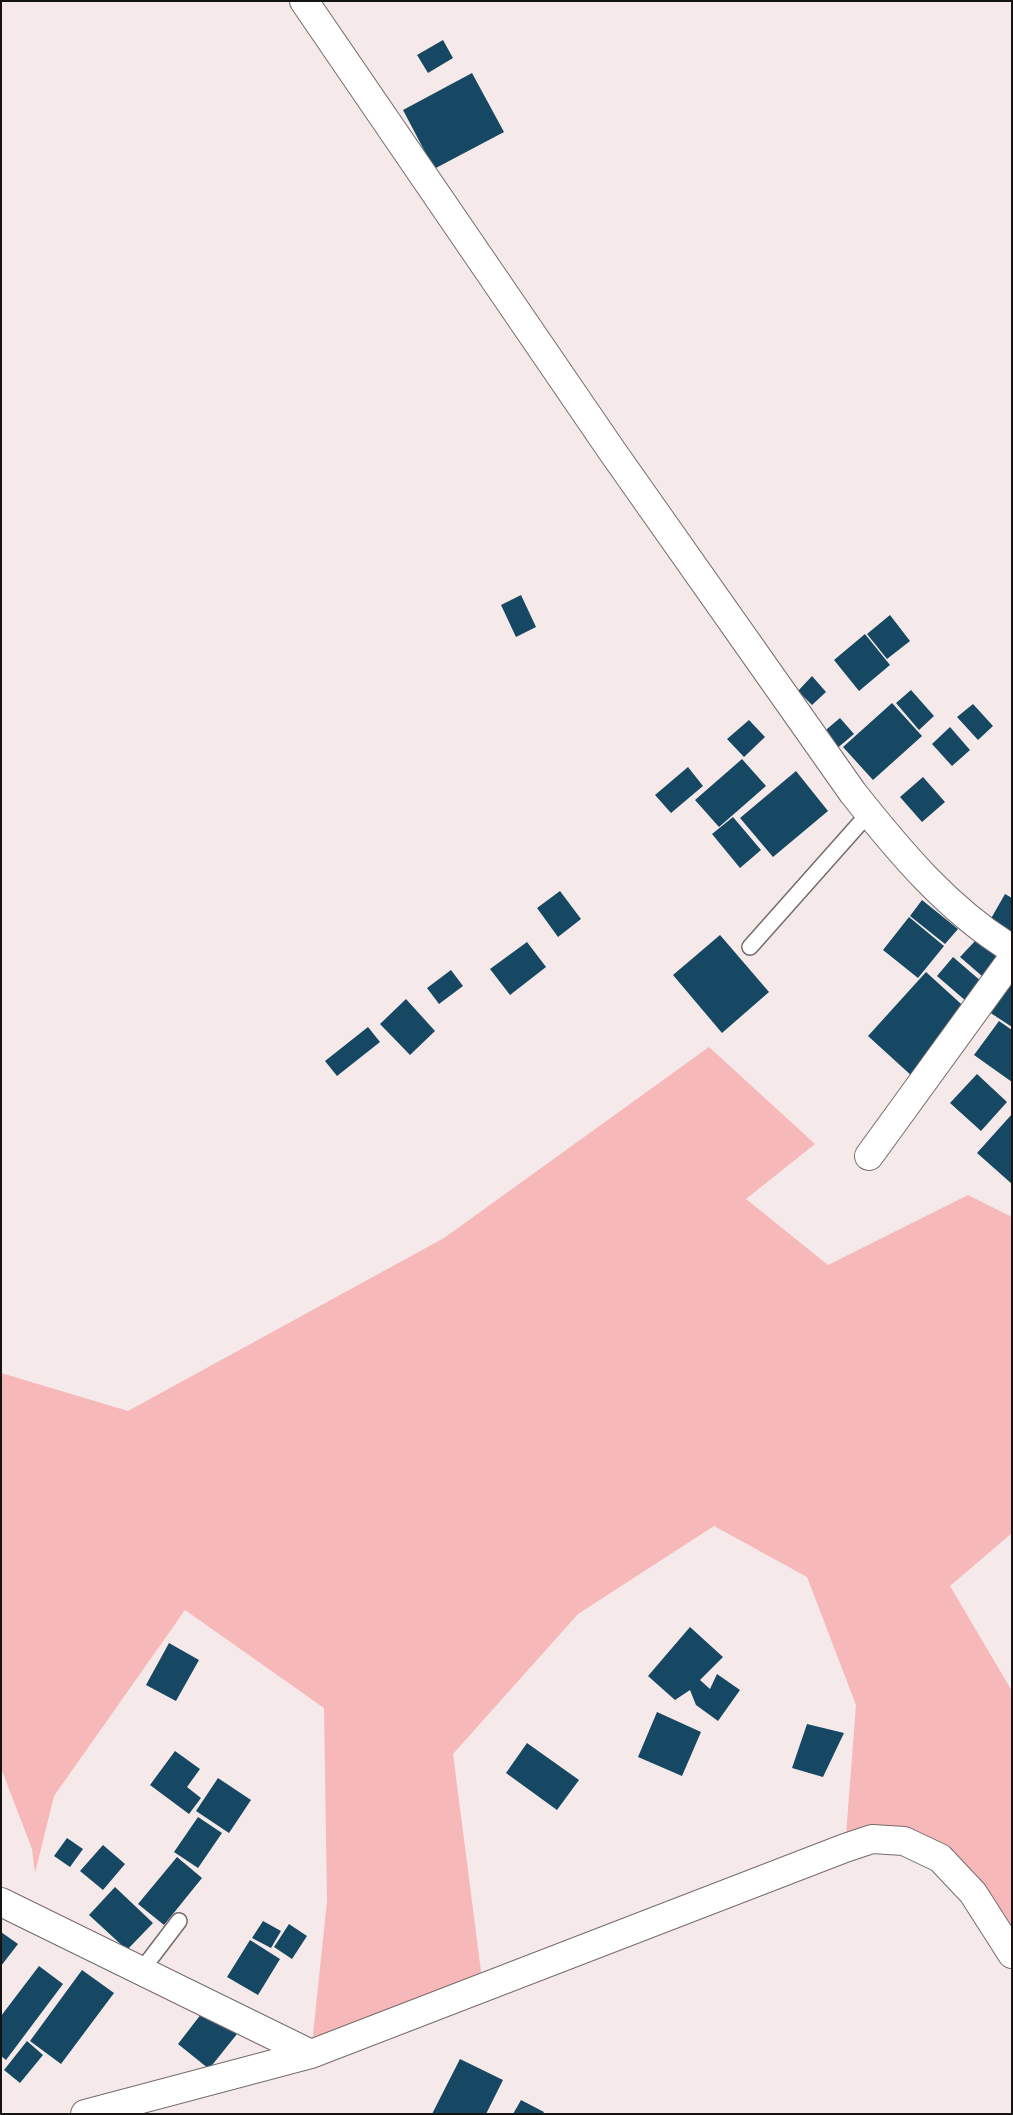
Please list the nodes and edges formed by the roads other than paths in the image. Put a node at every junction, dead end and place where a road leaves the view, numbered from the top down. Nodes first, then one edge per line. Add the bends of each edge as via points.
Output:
1 (304, 1) edge
2 (869, 813) junction
3 (750, 947) dead end
4 (1012, 949) edge
5 (1012, 959) edge
6 (869, 1156) dead end
7 (1, 1902) edge
8 (178, 1921) dead end
9 (1012, 1954) edge
10 (141, 1971) junction
11 (311, 2054) junction
12 (85, 2114) edge

1 - 2 street via 612,451
2 - 3 lane
2 - 4 street via 922,875 962,912
5 - 6 street
7 - 10 street
8 - 10 lane
9 - 11 street via 973,1893 940,1858 904,1841 872,1839
10 - 11 street
11 - 12 street

